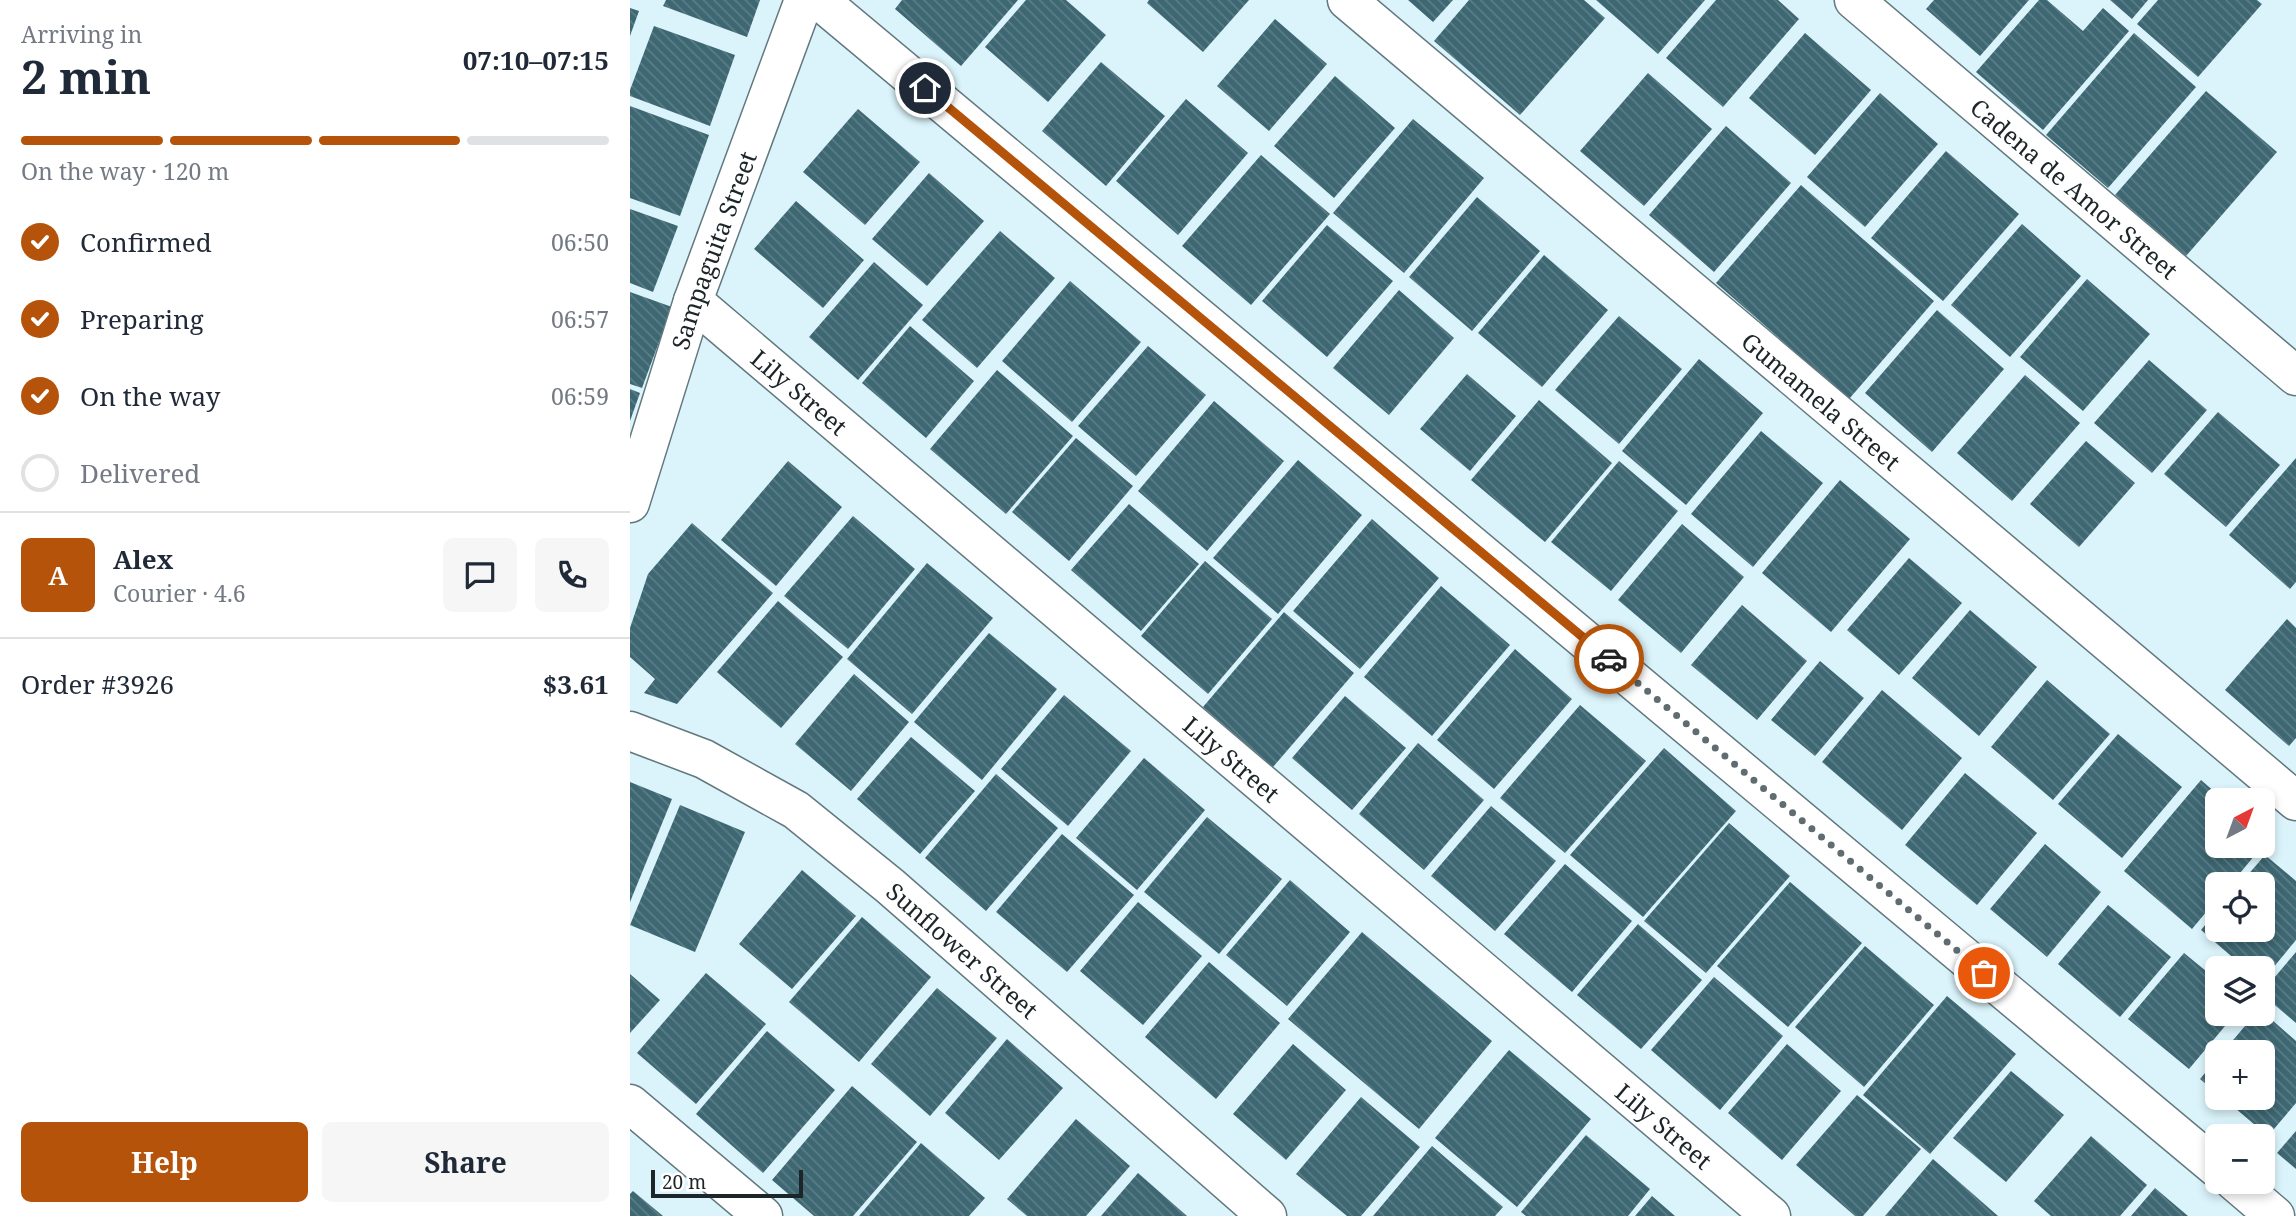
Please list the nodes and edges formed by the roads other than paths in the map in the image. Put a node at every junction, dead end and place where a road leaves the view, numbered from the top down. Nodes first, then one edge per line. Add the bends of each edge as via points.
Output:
1 (804, 0) edge
2 (819, 0) edge
3 (1347, 0) edge
4 (1854, 0) edge
5 (693, 301) junction
6 (2296, 376) edge
7 (630, 503) edge
8 (630, 731) edge
9 (2296, 801) edge
10 (630, 1104) edge
11 (2205, 1158) edge
12 (2249, 1194) edge
13 (763, 1216) edge
14 (1268, 1216) edge
15 (1771, 1216) edge
16 (2275, 1216) edge

1 - 5 street, Sampaguita Street
2 - 11 street
3 - 9 street, Gumamela Street
4 - 6 street, Cadena de Amor Street
5 - 7 street, Sampaguita Street
5 - 15 street, Lily Street
8 - 14 street, Sunflower Street via 704,759 796,810 890,886
10 - 13 street
12 - 16 street

